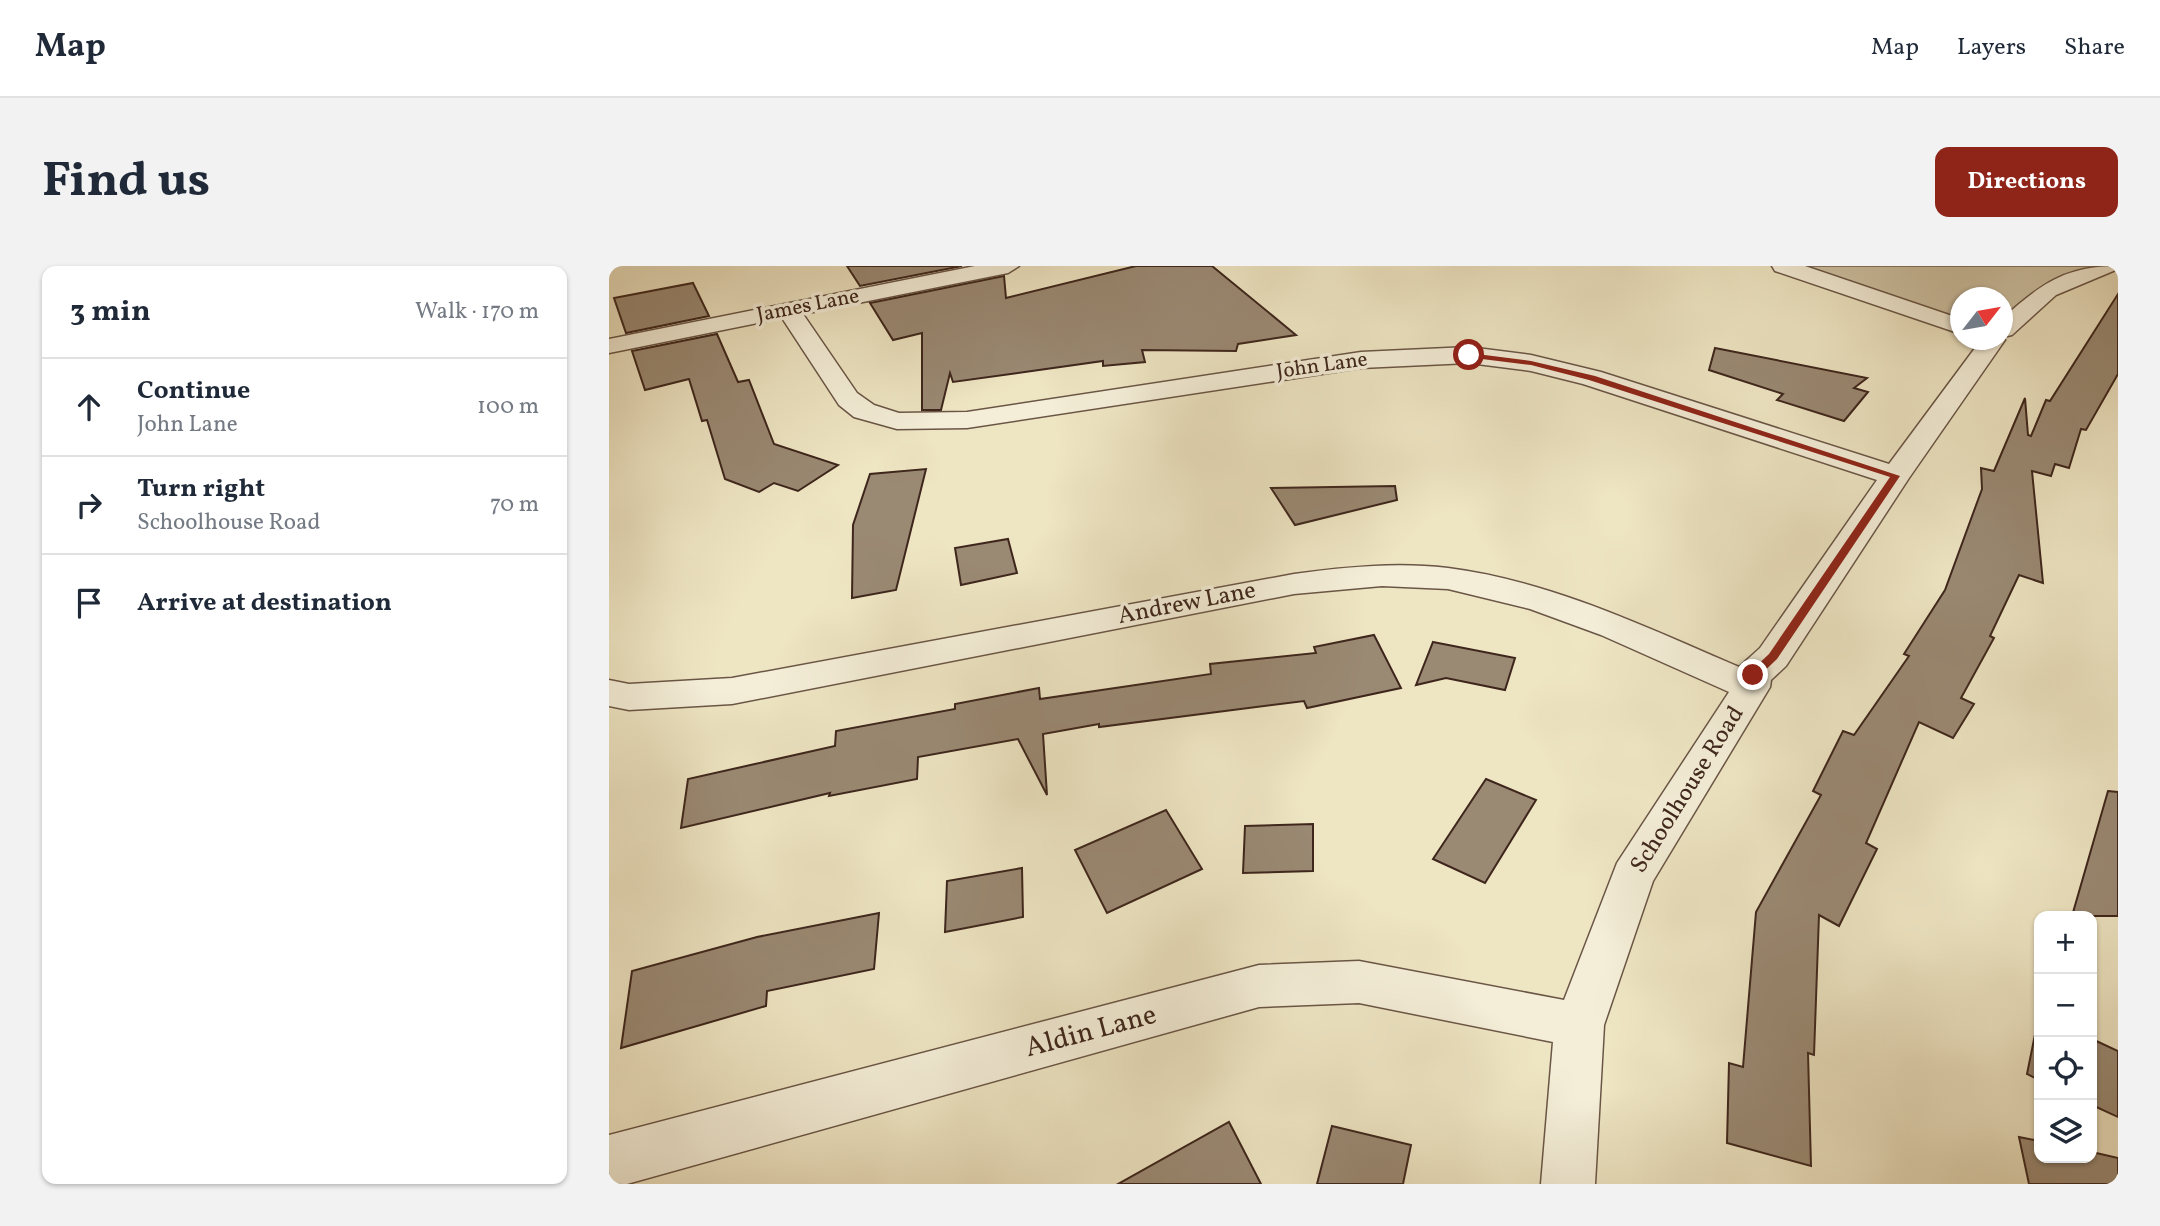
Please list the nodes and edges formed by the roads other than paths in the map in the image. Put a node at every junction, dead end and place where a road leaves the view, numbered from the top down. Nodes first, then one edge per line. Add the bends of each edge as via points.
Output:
1 (1008, 266) edge
2 (1783, 266) edge
3 (2109, 266) edge
4 (788, 310) junction
5 (2013, 321) edge
6 (1950, 323) edge
7 (609, 346) edge
8 (1986, 350) edge
9 (1895, 476) junction
10 (1751, 687) junction
11 (609, 693) edge
12 (1579, 1025) junction
13 (609, 1162) edge
14 (1568, 1184) edge

1 - 4 street, James Lane
2 - 6 street
3 - 5 street via 2048,290
4 - 7 street, James Lane
4 - 9 street, John Lane via 848,399 864,411 897,421 967,420 1361,360 1469,355 1531,363 1592,378
8 - 9 street, Schoolhouse Road
9 - 10 street, Schoolhouse Road via 1773,657 1753,675
10 - 11 street, Andrew Lane via 1518,593 1467,582 1389,576 1294,584 732,691
10 - 12 street, Schoolhouse Road via 1633,876
12 - 13 street, Aldin Lane via 1359,982 1259,986
12 - 14 street, Schoolhouse Road

